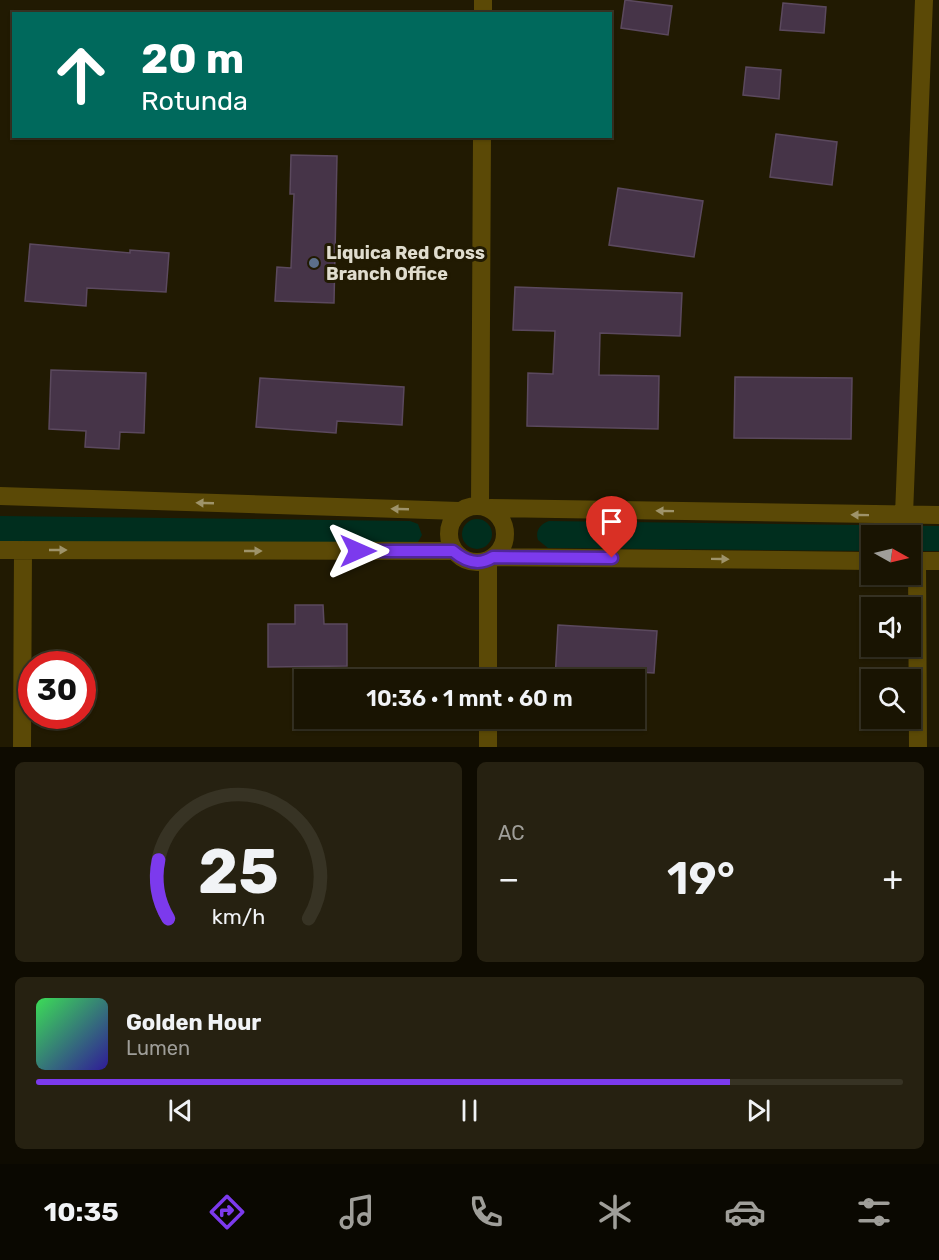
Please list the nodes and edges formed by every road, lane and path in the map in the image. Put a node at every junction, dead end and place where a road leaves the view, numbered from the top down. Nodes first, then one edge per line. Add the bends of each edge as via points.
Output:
1 (924, 0) edge
2 (482, 138) edge
3 (0, 496) edge
4 (485, 507) junction
5 (459, 511) junction
6 (904, 515) junction
7 (939, 515) edge
8 (0, 550) edge
9 (23, 550) junction
10 (453, 551) junction
11 (491, 559) junction
12 (861, 561) edge
13 (921, 561) edge
14 (939, 561) edge
15 (915, 585) edge
16 (488, 669) edge
17 (488, 729) edge
18 (22, 747) edge
19 (488, 747) edge
20 (918, 747) edge

1 - 6 street
2 - 4 street
5 -> 3 street
4 - 5 street
6 -> 4 street
4 - 11 street via 501,518 506,532 502,547
5 - 10 street via 448,530
6 - 7 street
8 - 9 street
9 -> 10 street
9 - 18 street
10 - 11 street via 463,560 475,563
11 -> 12 street
11 - 16 street
13 - 14 street
15 - 20 street
17 - 19 street

